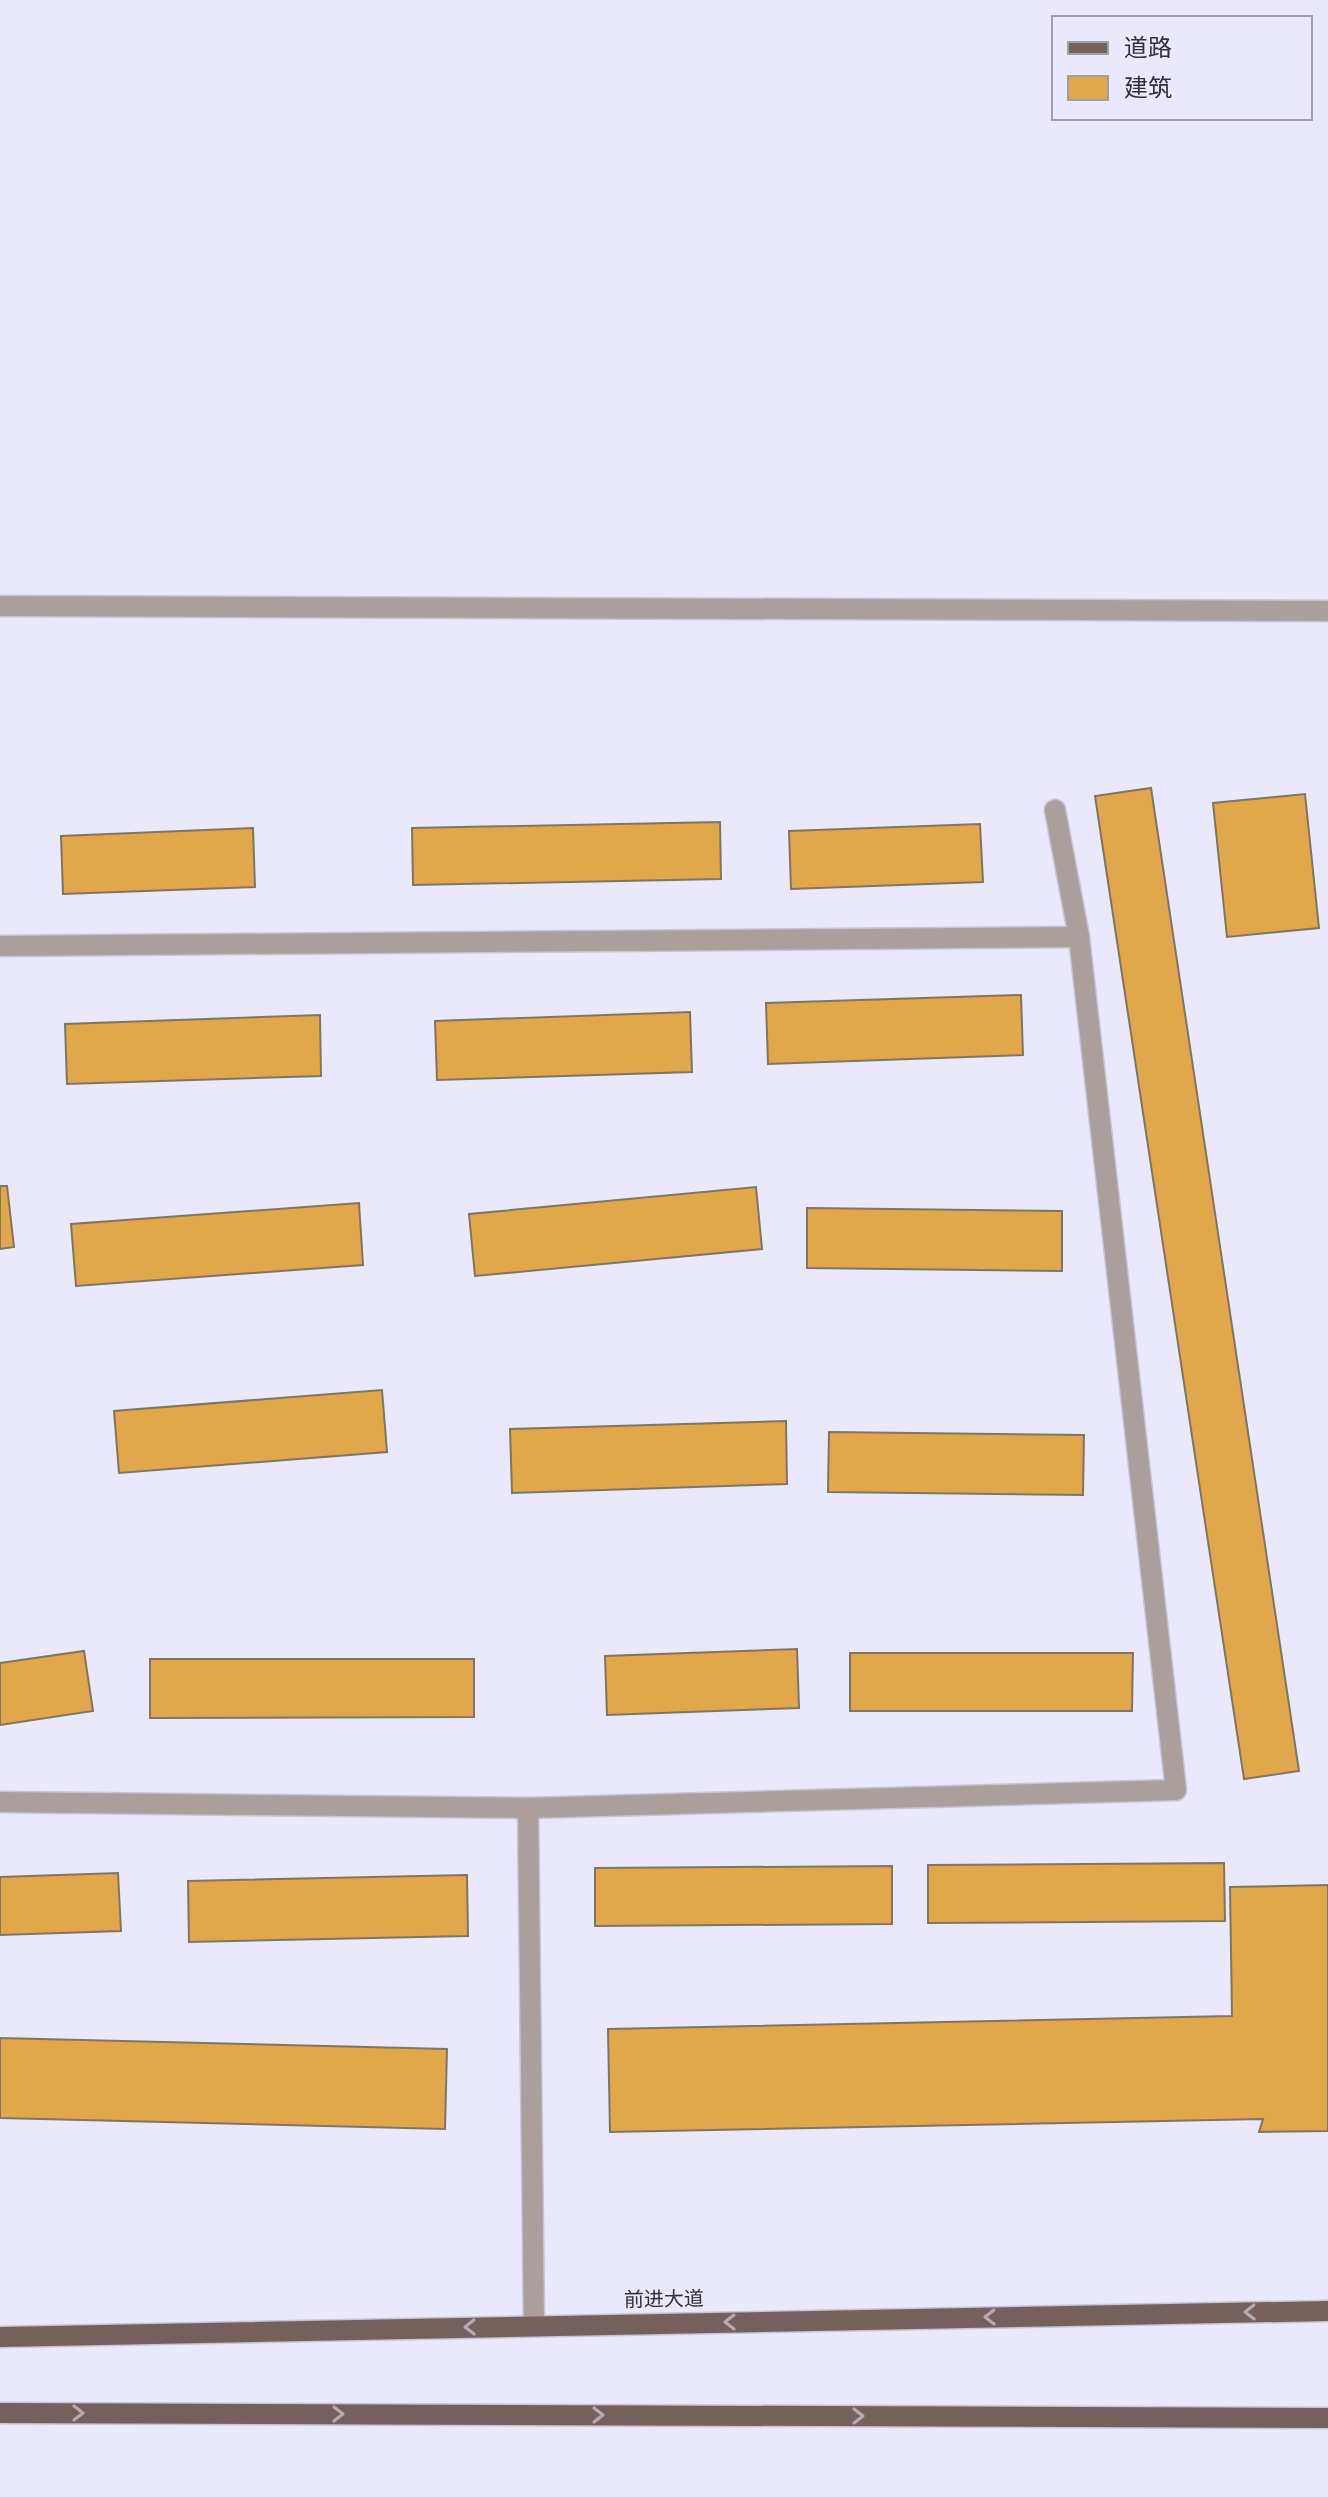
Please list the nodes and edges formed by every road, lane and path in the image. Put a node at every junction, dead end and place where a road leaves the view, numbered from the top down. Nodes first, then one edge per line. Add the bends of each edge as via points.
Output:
1 (0, 606) edge
2 (1328, 611) edge
3 (1055, 810) dead end
4 (1079, 937) junction
5 (0, 946) edge
6 (0, 1802) edge
7 (528, 1808) junction
8 (1328, 2311) edge
9 (534, 2326) junction
10 (0, 2337) edge
11 (0, 2413) edge
12 (1328, 2418) edge

1 - 2 street
3 - 4 street
4 - 5 street
4 - 7 street via 1176,1790
6 - 7 street
7 - 9 street
8 -> 9 main road, 前进大道
9 -> 10 main road, 前进大道
11 -> 12 main road

